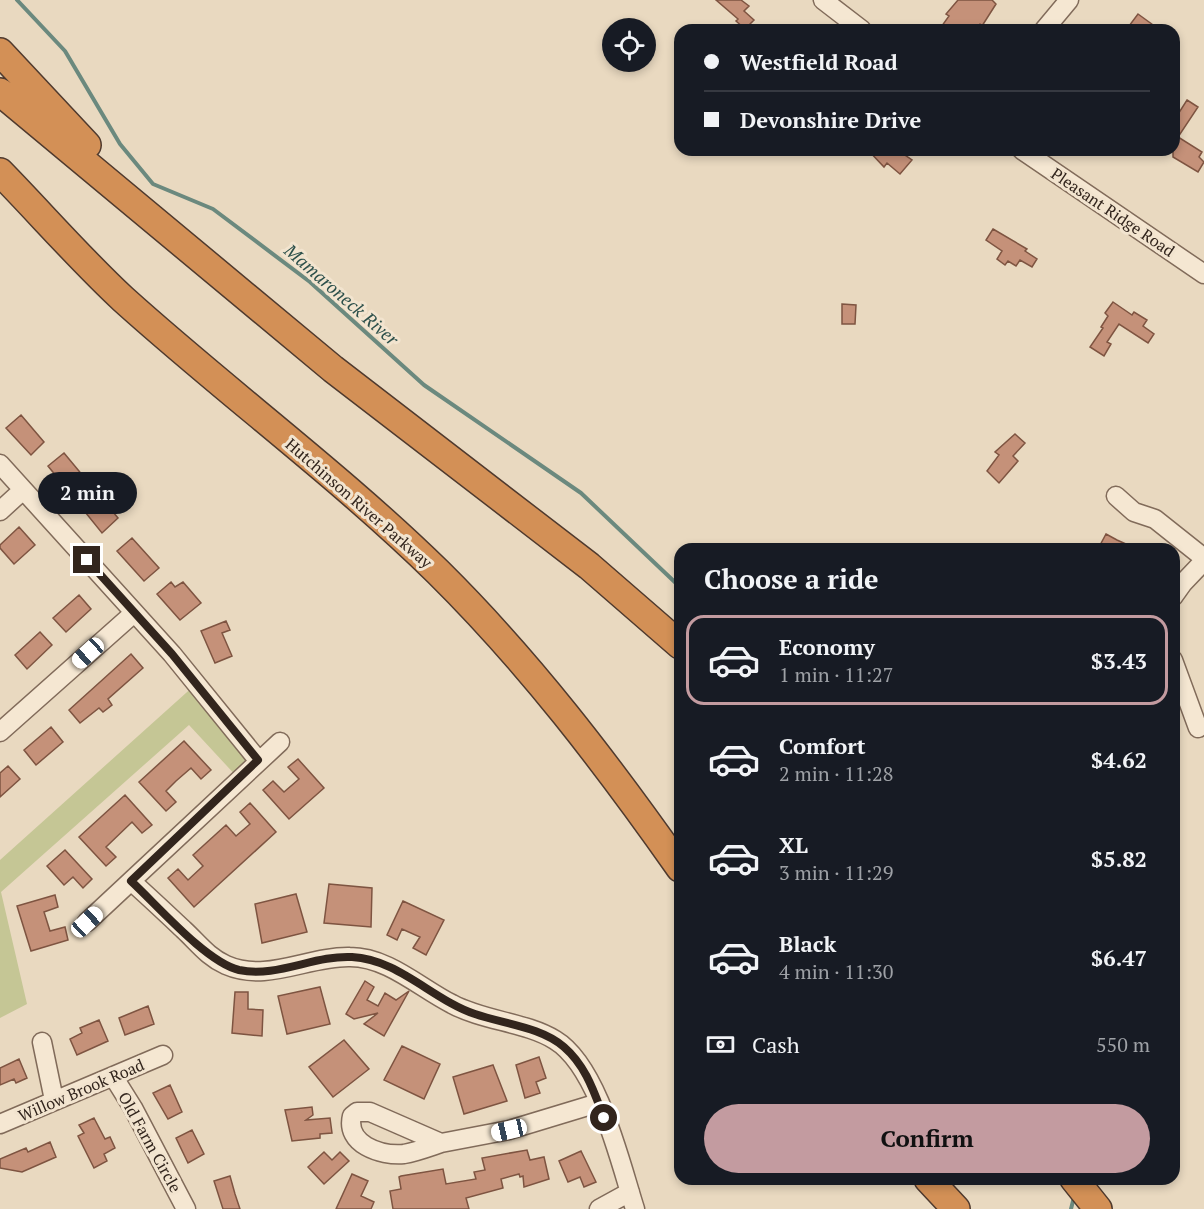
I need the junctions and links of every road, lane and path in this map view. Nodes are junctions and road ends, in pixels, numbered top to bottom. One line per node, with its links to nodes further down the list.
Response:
1 (823, 0): 3 (street)
2 (1069, 0): 4 (street)
3 (854, 24)
4 (1049, 24)
5 (0, 52): 10 (highway)
6 (0, 92): 10 (highway)
7 (1031, 156): 11 (street, Pleasant Ridge Road)
8 (0, 172): 12 (highway, Hutchinson River Parkway)
9 (0, 190): 12 (highway)
10 (187, 246): 20 (highway)
11 (1204, 274)
12 (122, 298): 26 (highway, Hutchinson River Parkway)
13 (0, 464): 14 (street)
14 (23, 490): 16 (street); 19 (street)
15 (1116, 496): 17 (street)
16 (0, 511)
17 (1204, 559): 18 (street)
18 (1180, 587)
19 (134, 613): 23 (street); 25 (street)
20 (674, 640)
21 (1180, 679): 22 (street)
22 (1198, 728)
23 (0, 732)
24 (280, 742): 25 (street)
25 (258, 760): 27 (street)
26 (674, 860)
27 (131, 881): 28 (street); 33 (street)
28 (87, 922)
29 (42, 1042): 32 (street)
30 (163, 1055): 31 (street, Willow Brook Road)
31 (113, 1076): 32 (street, Willow Brook Road); 39 (street, Old Farm Circle)
32 (54, 1101): 34 (street, Willow Brook Road)
33 (598, 1103): 35 (street); 38 (street)
34 (0, 1124)
35 (441, 1143)
36 (934, 1185): 41 (highway)
37 (1079, 1185): 42 (highway)
38 (632, 1201): 40 (street)
39 (186, 1209)
40 (599, 1209)
41 (956, 1209)
42 (1098, 1209)

